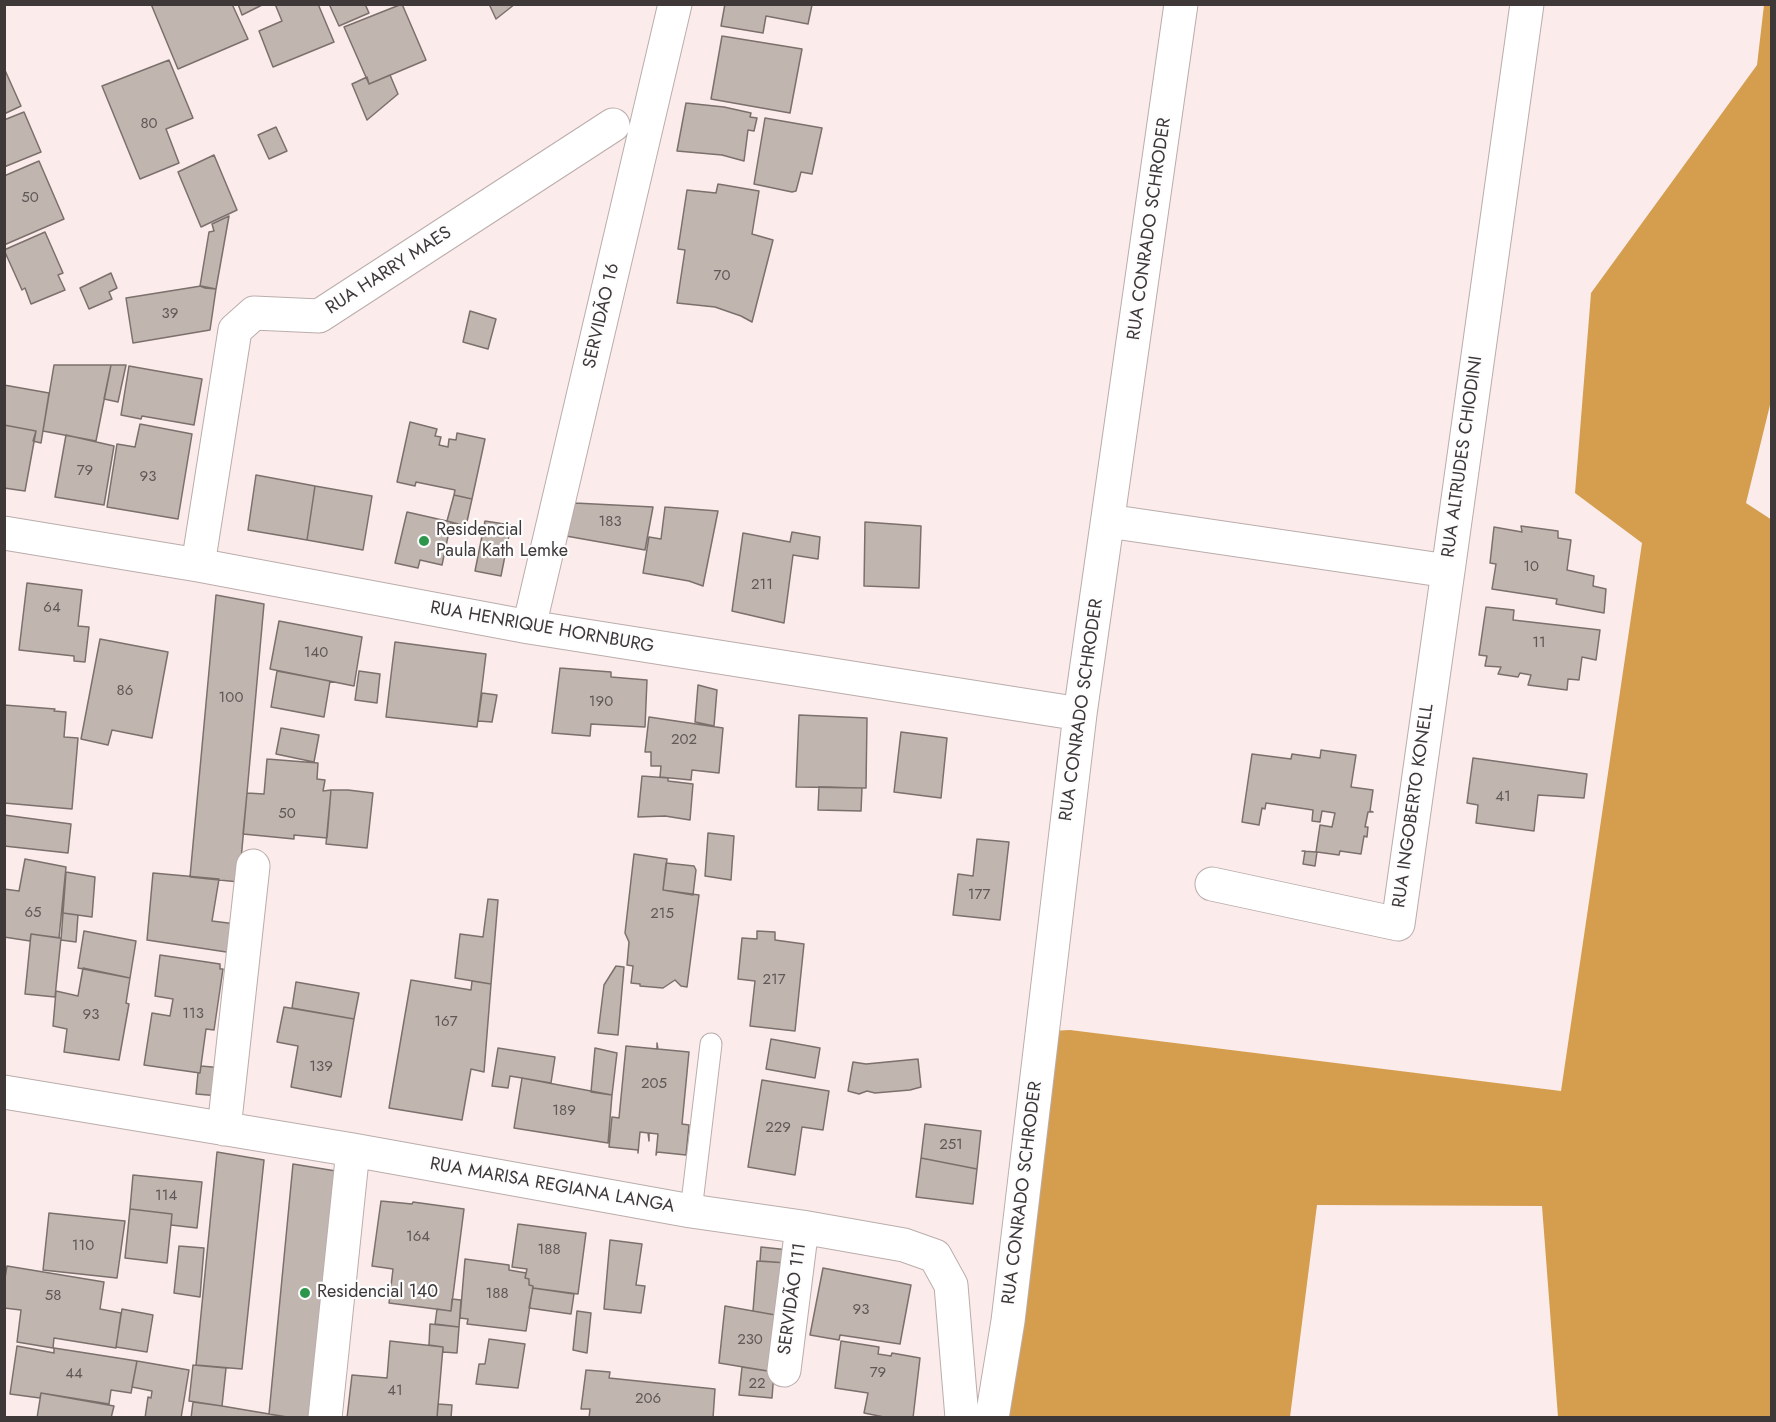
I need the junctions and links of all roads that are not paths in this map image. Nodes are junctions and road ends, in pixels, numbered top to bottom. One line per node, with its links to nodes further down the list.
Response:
1 (675, 4): 9 (street, SERVIDÃO 16)
2 (1181, 4): 5 (street, RUA CONRADO SCHRODER)
3 (1527, 4): 8 (street, RUA ALTRUDES CHIODINI)
4 (613, 125): 7 (street, RUA HARRY MAES)
5 (1108, 521): 8 (street, RUA ALTRUDES CHIODINI); 10 (street, RUA CONRADO SCHRODER)
6 (4, 533): 7 (street, RUA HENRIQUE HORNBURG)
7 (198, 565): 9 (street, RUA HENRIQUE HORNBURG)
8 (1448, 571): 12 (street, RUA INGOBERTO KONELL)
9 (529, 627): 10 (street, RUA HENRIQUE HORNBURG)
10 (1080, 714): 22 (street, RUA CONRADO SCHRODER)
11 (253, 866): 15 (street)
12 (1212, 884)
13 (711, 1044): 17 (lane)
14 (4, 1092): 15 (street, RUA MARISA REGIANA LANGA)
15 (224, 1129): 16 (street, RUA MARISA REGIANA LANGA)
16 (353, 1150): 17 (street, RUA MARISA REGIANA LANGA); 20 (street)
17 (691, 1212): 18 (street, RUA MARISA REGIANA LANGA)
18 (802, 1227): 19 (street, SERVIDÃO 111); 21 (street, RUA MARISA REGIANA LANGA)
19 (784, 1370)
20 (326, 1418)
21 (962, 1418)
22 (992, 1418)

